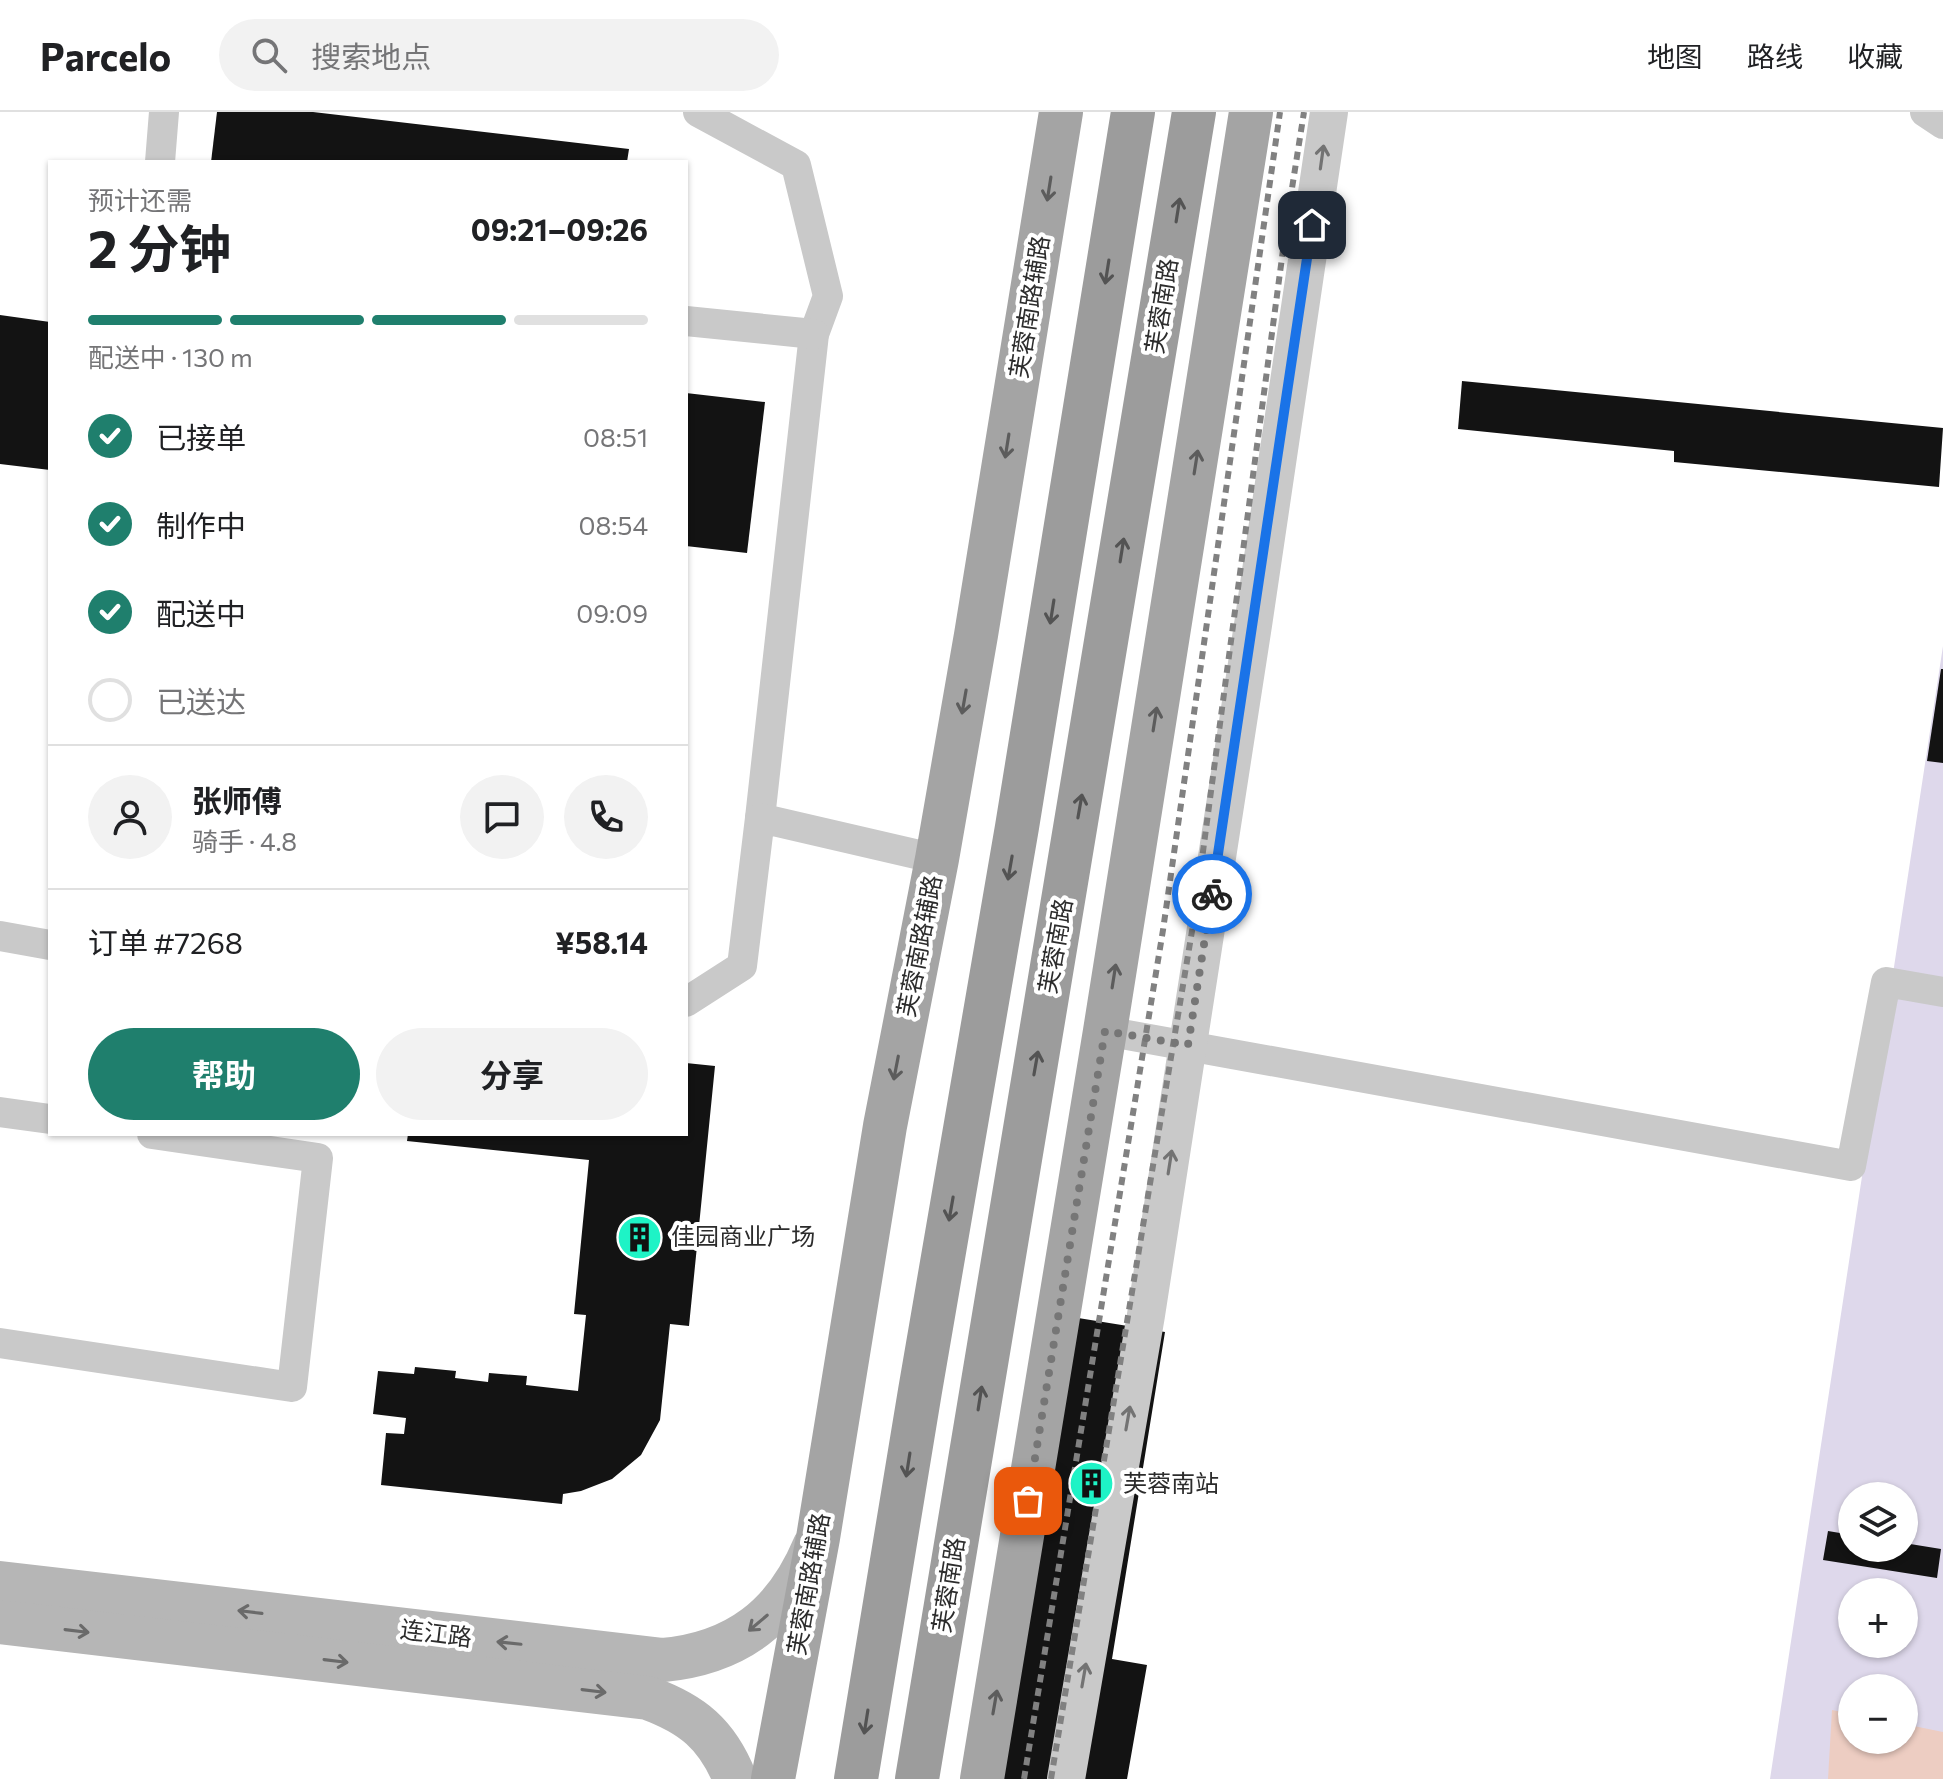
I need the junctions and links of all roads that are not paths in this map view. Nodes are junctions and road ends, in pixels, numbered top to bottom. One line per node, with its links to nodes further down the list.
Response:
1 (164, 112): 10 (street)
2 (698, 112): 12 (street)
3 (1061, 112): 14 (main road, 芙蓉南路辅路, one-way to 14)
4 (1133, 112): 30 (highway, one-way to 30)
5 (1194, 112): 31 (highway, 芙蓉南路, one-way to 5)
6 (1251, 112): 19 (main road, one-way to 6)
7 (1329, 112): 20 (street, one-way to 7)
8 (1925, 112): 9 (street)
9 (1943, 124)
10 (160, 160)
11 (688, 321): 12 (street)
12 (814, 334): 13 (street)
13 (760, 818): 14 (street); 18 (street)
14 (937, 859): 25 (main road, 芙蓉南路辅路, one-way to 25)
15 (0, 936): 16 (street)
16 (48, 945)
17 (1943, 992): 20 (street)
18 (688, 1001)
19 (1105, 1031): 20 (street); 32 (main road, one-way to 19)
20 (1188, 1045): 33 (street, one-way to 20)
21 (0, 1112): 22 (street)
22 (48, 1119)
23 (166, 1136): 24 (street)
24 (0, 1343)
25 (818, 1538): 26 (main road, 连江路, one-way to 26); 29 (main road, 芙蓉南路辅路)
26 (0, 1583)
27 (0, 1622): 28 (main road, 连江路, one-way to 28)
28 (735, 1779)
29 (773, 1779)
30 (856, 1779)
31 (917, 1779)
32 (982, 1779)
33 (1066, 1779)

